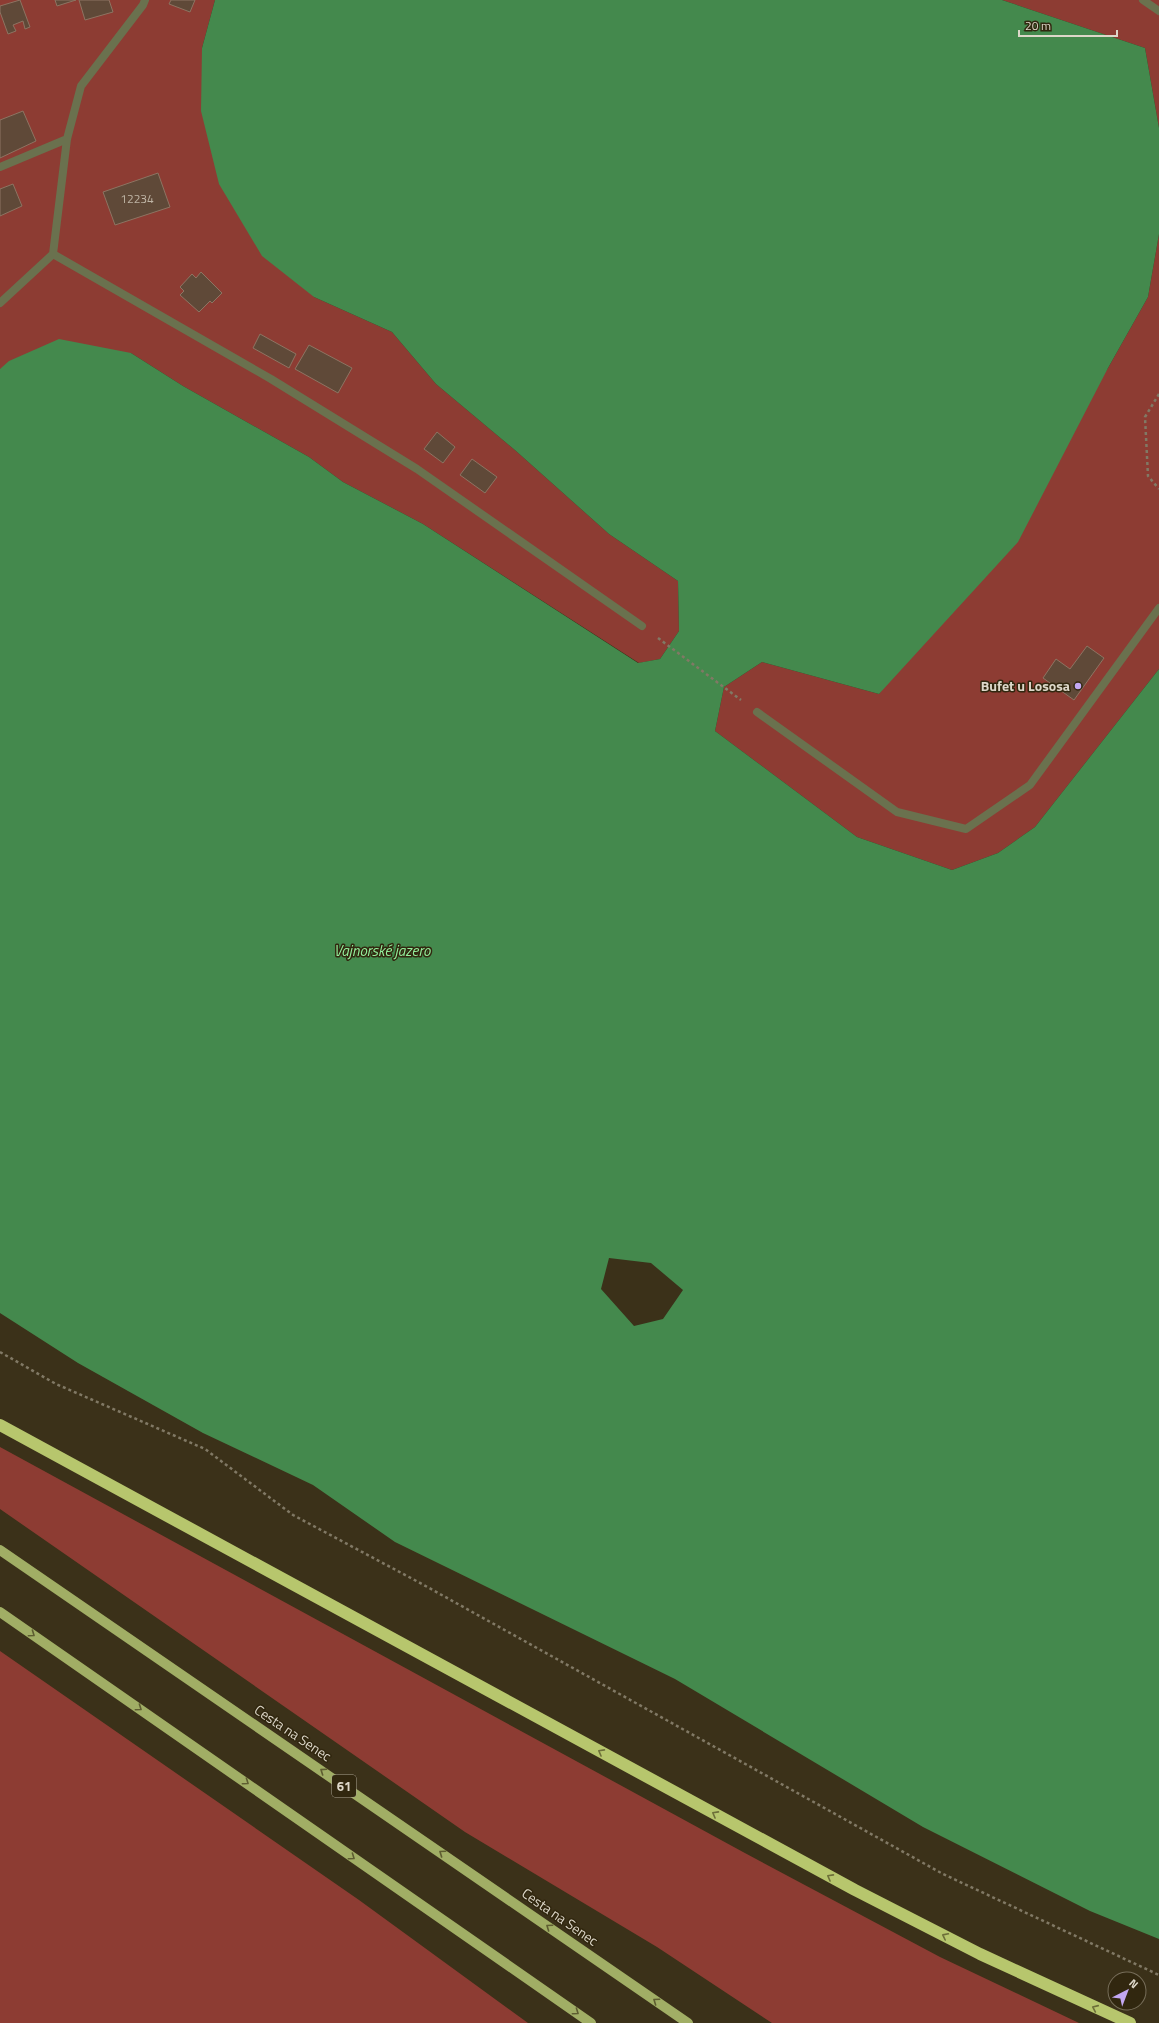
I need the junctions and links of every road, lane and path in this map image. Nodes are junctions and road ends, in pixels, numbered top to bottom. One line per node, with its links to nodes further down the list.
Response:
1 (145, 0): 4 (lane)
2 (1143, 0): 3 (lane)
3 (1159, 11)
4 (66, 138): 5 (lane); 6 (lane)
5 (0, 167)
6 (54, 254): 7 (lane); 11 (lane)
7 (0, 303)
8 (1159, 394): 9 (path)
9 (1159, 489)
10 (1159, 608): 12 (lane)
11 (642, 626): 12 (path)
12 (757, 712)
13 (0, 1352): 17 (path)
14 (0, 1425): 20 (highway, one-way to 14)
15 (0, 1550): 19 (main road, Cesta na Senec / 61, one-way to 15)
16 (0, 1612): 18 (main road, one-way to 18)
17 (1159, 1975)
18 (591, 2023)
19 (688, 2023)
20 (1130, 2023)

